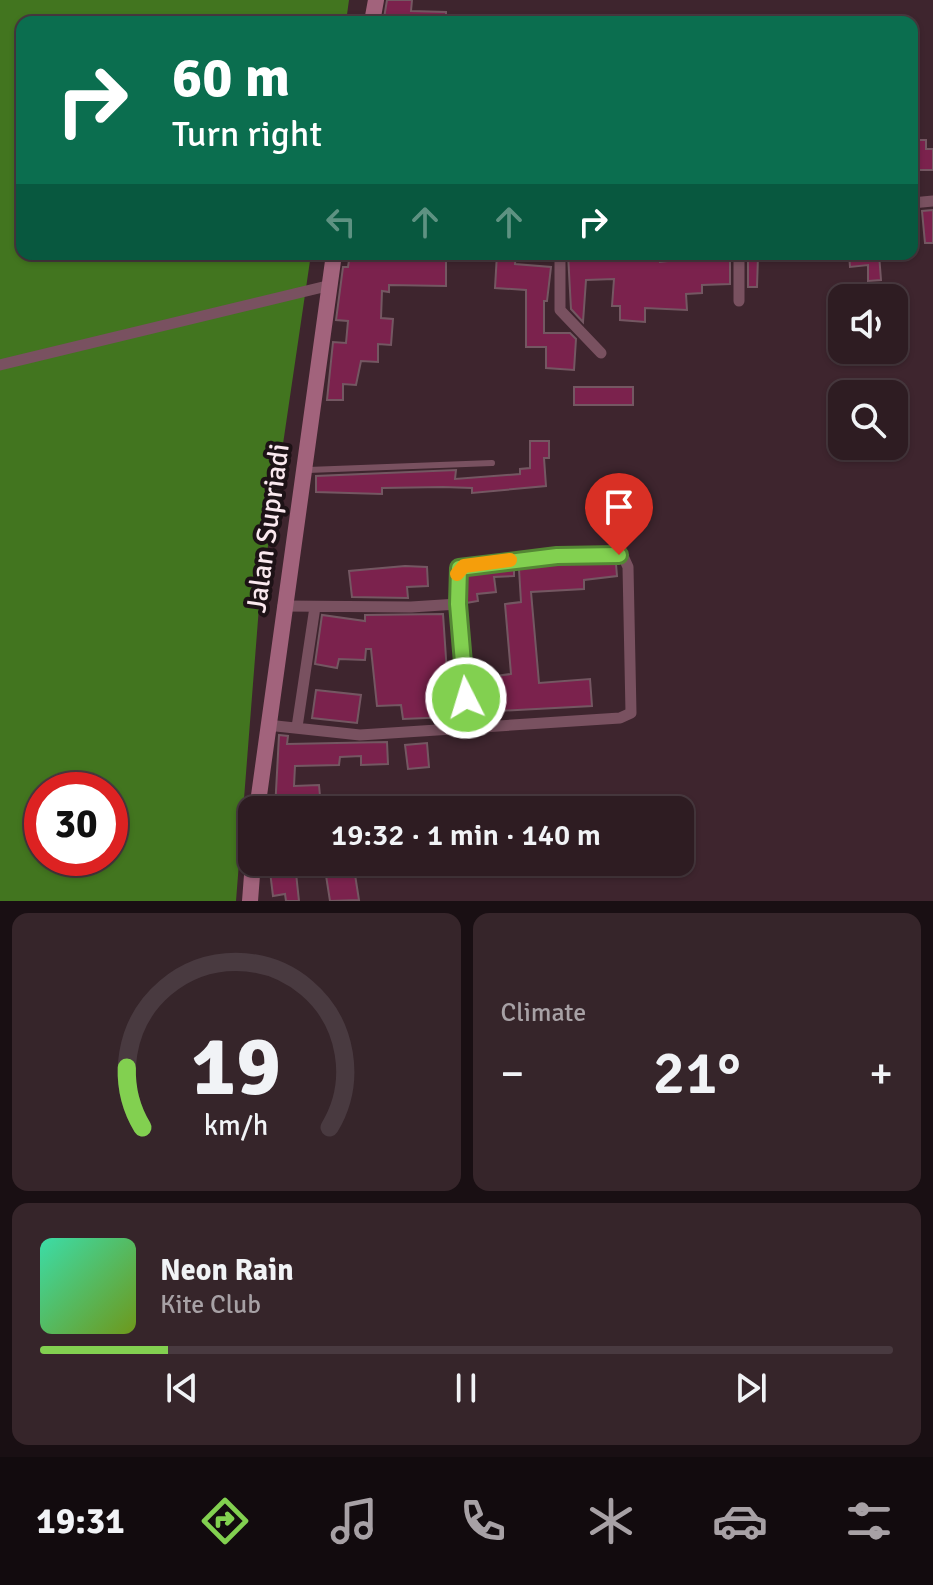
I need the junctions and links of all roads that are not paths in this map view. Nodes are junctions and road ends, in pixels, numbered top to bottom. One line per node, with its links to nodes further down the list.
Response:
1 (333, 260): 4 (main road, Jalan Supriadi)
2 (560, 260): 6 (street)
3 (739, 260): 5 (street)
4 (327, 286): 7 (street); 9 (main road, Jalan Supriadi)
5 (739, 301)
6 (601, 353)
7 (0, 365)
8 (492, 463): 9 (lane)
9 (302, 471): 11 (main road, Jalan Supriadi)
10 (458, 604): 12 (street); 15 (street); 15 (street)
11 (283, 606): 12 (street); 13 (main road, Jalan Supriadi)
12 (315, 607): 14 (street)
13 (267, 725): 14 (street); 16 (main road, Jalan Supriadi)
14 (297, 727): 15 (street)
15 (468, 729)
16 (259, 796)
17 (252, 876): 18 (main road)
18 (250, 901)

